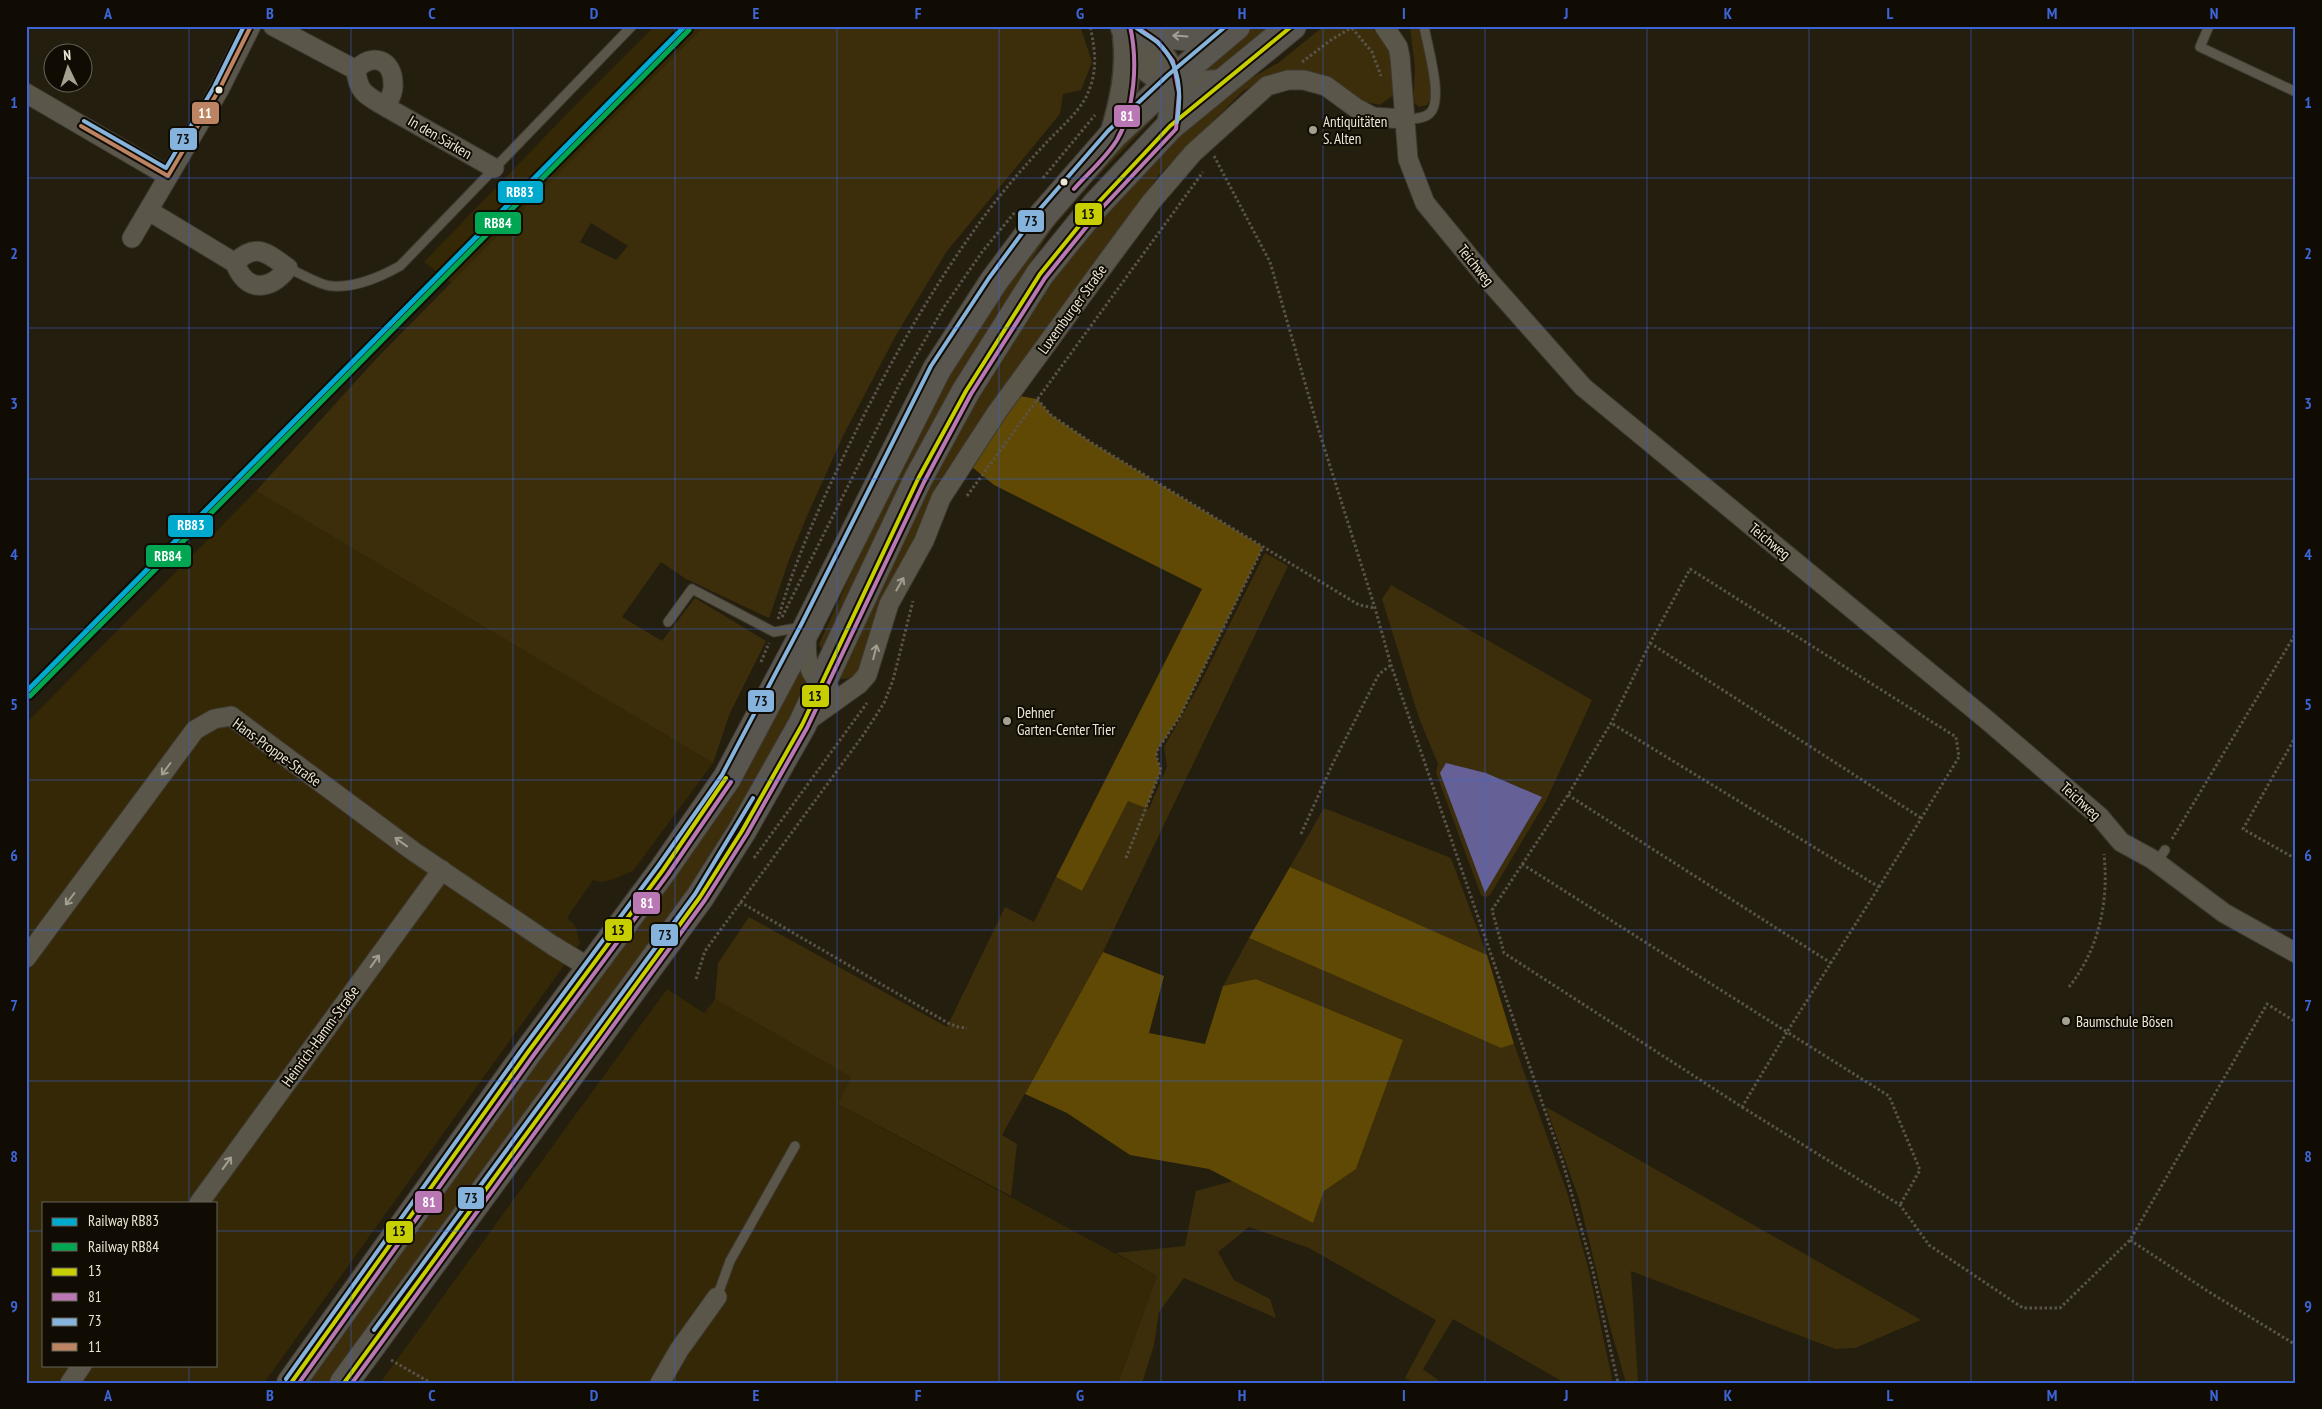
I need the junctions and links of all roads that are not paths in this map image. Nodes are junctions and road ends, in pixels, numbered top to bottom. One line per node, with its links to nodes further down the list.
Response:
1 (251, 26): 20 (street)
2 (273, 26): 10 (street)
3 (632, 26): 19 (lane)
4 (1292, 26): 12 (main road, Luxemburger Straße)
5 (1384, 26): 16 (street, Teichweg)
6 (1424, 26): 16 (lane)
7 (2209, 26): 13 (lane)
8 (1124, 27): 9 (main road, one-way to 8); 11 (street); 18 (street)
9 (1232, 30): 11 (main road)
10 (356, 70): 15 (street, In den Särken); 15 (street)
11 (1172, 80): 12 (street); 17 (street); 18 (main road)
12 (1221, 83): 17 (main road, Luxemburger Straße)
13 (2296, 92)
14 (26, 93): 20 (street)
15 (386, 107): 19 (street, In den Särken)
16 (1404, 119): 28 (street, Luxemburger Straße, one-way to 16); 31 (street, Teichweg)
17 (1170, 126): 27 (main road, Luxemburger Straße)
18 (1112, 135): 26 (main road)
19 (494, 168): 24 (lane)
20 (168, 176): 21 (street)
21 (149, 211): 22 (street); 23 (street)
22 (132, 238)
23 (235, 262): 24 (street); 24 (street)
24 (288, 268)
25 (668, 622): 26 (lane)
26 (808, 626): 27 (street); 33 (main road)
27 (820, 683): 28 (street); 29 (main road, Luxemburger Straße)
28 (850, 689): 29 (street, Luxemburger Straße)
29 (802, 724): 40 (main road, Luxemburger Straße)
30 (442, 870): 32 (street, Hans-Proppe-Straße, one-way to 32); 33 (street, Hans-Proppe-Straße); 35 (street, Heinrich-Hamm-Straße, one-way to 30)
31 (2296, 953)
32 (26, 958)
33 (590, 968): 39 (main road)
34 (795, 1146): 36 (lane)
35 (200, 1202)
36 (717, 1298): 41 (street)
37 (81, 1366): 38 (street)
38 (70, 1383)
39 (291, 1383)
40 (344, 1383)
41 (660, 1383)

